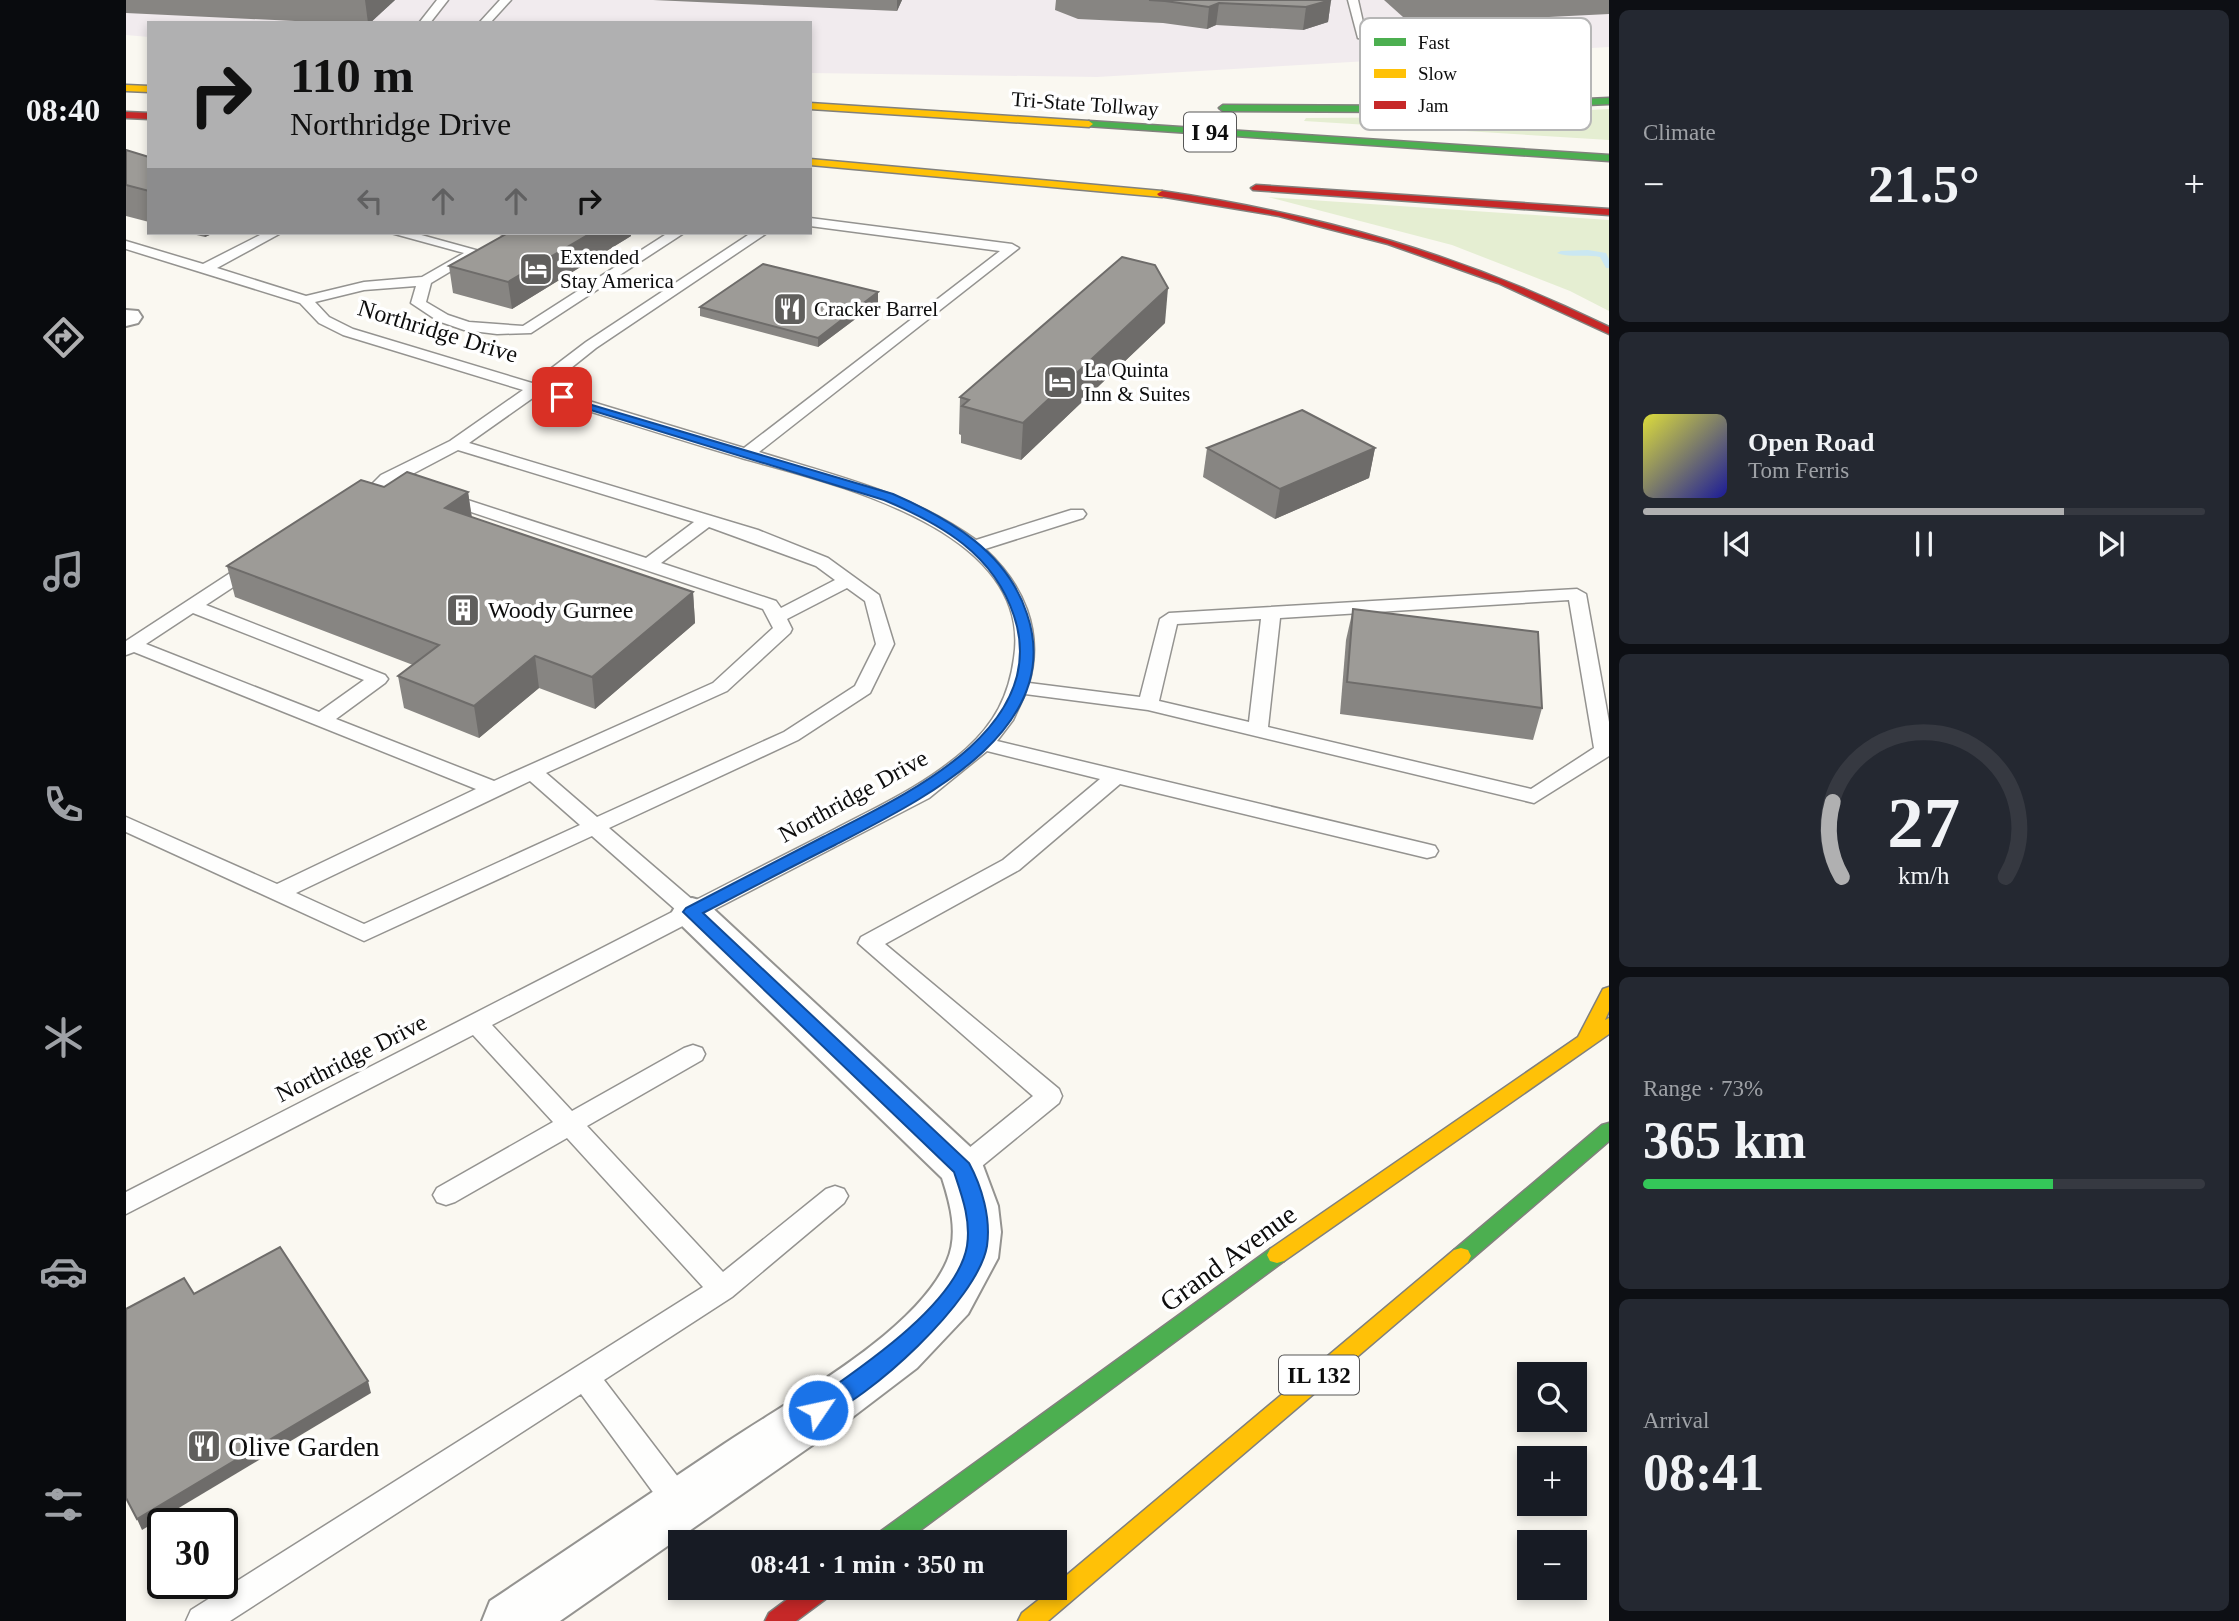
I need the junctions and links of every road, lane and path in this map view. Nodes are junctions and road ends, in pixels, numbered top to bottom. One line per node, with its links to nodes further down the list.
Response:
1 (443, 0): 4 (lane)
2 (506, 0): 5 (lane)
3 (1353, 0): 6 (lane)
4 (423, 21)
5 (486, 21)
6 (1360, 27)
7 (126, 88): 8 (main road)
8 (147, 89)
9 (865, 93): 10 (main road)
10 (812, 96)
11 (1609, 101): 12 (main road)
12 (1591, 102)
13 (812, 106): 18 (main road, Tri-State Tollway / I 94)
14 (1200, 108): 15 (main road)
15 (1360, 109)
16 (126, 115): 17 (main road)
17 (147, 116)
18 (1609, 158)
19 (812, 161): 21 (main road)
20 (812, 161): 31 (main road)
21 (1609, 212)
22 (812, 222): 34 (lane)
23 (270, 235): 28 (lane)
24 (406, 235): 29 (lane)
25 (674, 235): 29 (lane)
26 (757, 235): 32 (lane)
27 (126, 245): 28 (lane)
28 (205, 269): 30 (lane)
29 (425, 281): 30 (lane)
30 (305, 300): 32 (lane, Northridge Drive)
31 (1609, 331)
32 (536, 389): 33 (lane); 34 (lane, Northridge Drive)
33 (456, 444): 35 (lane); 38 (lane)
34 (746, 454): 39 (lane, Northridge Drive)
35 (387, 480): 36 (lane); 41 (lane)
36 (364, 494)
37 (1077, 514): 39 (lane)
38 (707, 520): 41 (lane); 42 (lane)
39 (973, 547): 47 (lane, Northridge Drive)
40 (272, 554): 43 (lane)
41 (648, 565): 45 (lane)
42 (847, 581): 45 (lane); 56 (lane)
43 (192, 606): 46 (lane); 49 (lane)
44 (1271, 613): 48 (lane); 50 (lane); 50 (lane)
45 (776, 617): 52 (lane)
46 (129, 647): 49 (lane)
47 (1018, 687): 48 (lane); 51 (lane, Northridge Drive)
48 (1148, 704): 50 (lane)
49 (322, 720): 54 (lane)
50 (1258, 730)
51 (982, 744): 53 (lane); 59 (lane, Northridge Drive)
52 (532, 772): 54 (lane); 56 (lane)
53 (1116, 776): 57 (lane); 67 (lane)
54 (494, 789): 58 (lane)
55 (126, 824): 58 (lane)
56 (594, 825): 58 (lane); 59 (lane)
57 (1427, 851)
58 (277, 893)
59 (692, 912): 61 (lane, Northridge Drive); 67 (street)
60 (1609, 993): 63 (main road)
61 (476, 1023): 65 (lane); 70 (lane, Northridge Drive)
62 (1609, 1026): 63 (main road, Grand Avenue)
63 (1585, 1042): 74 (main road, Grand Avenue)
64 (693, 1054): 65 (lane)
65 (571, 1124): 68 (lane); 71 (lane)
66 (1609, 1130): 79 (main road, IL 132)
67 (962, 1168): 73 (street)
68 (446, 1195)
69 (835, 1196): 71 (lane)
70 (126, 1204)
71 (722, 1289): 72 (lane)
72 (584, 1376): 73 (lane); 76 (lane)
73 (680, 1504): 77 (street)
74 (901, 1530)
75 (805, 1600): 78 (main road)
76 (202, 1621)
77 (511, 1621)
78 (777, 1621)
79 (1030, 1621)

